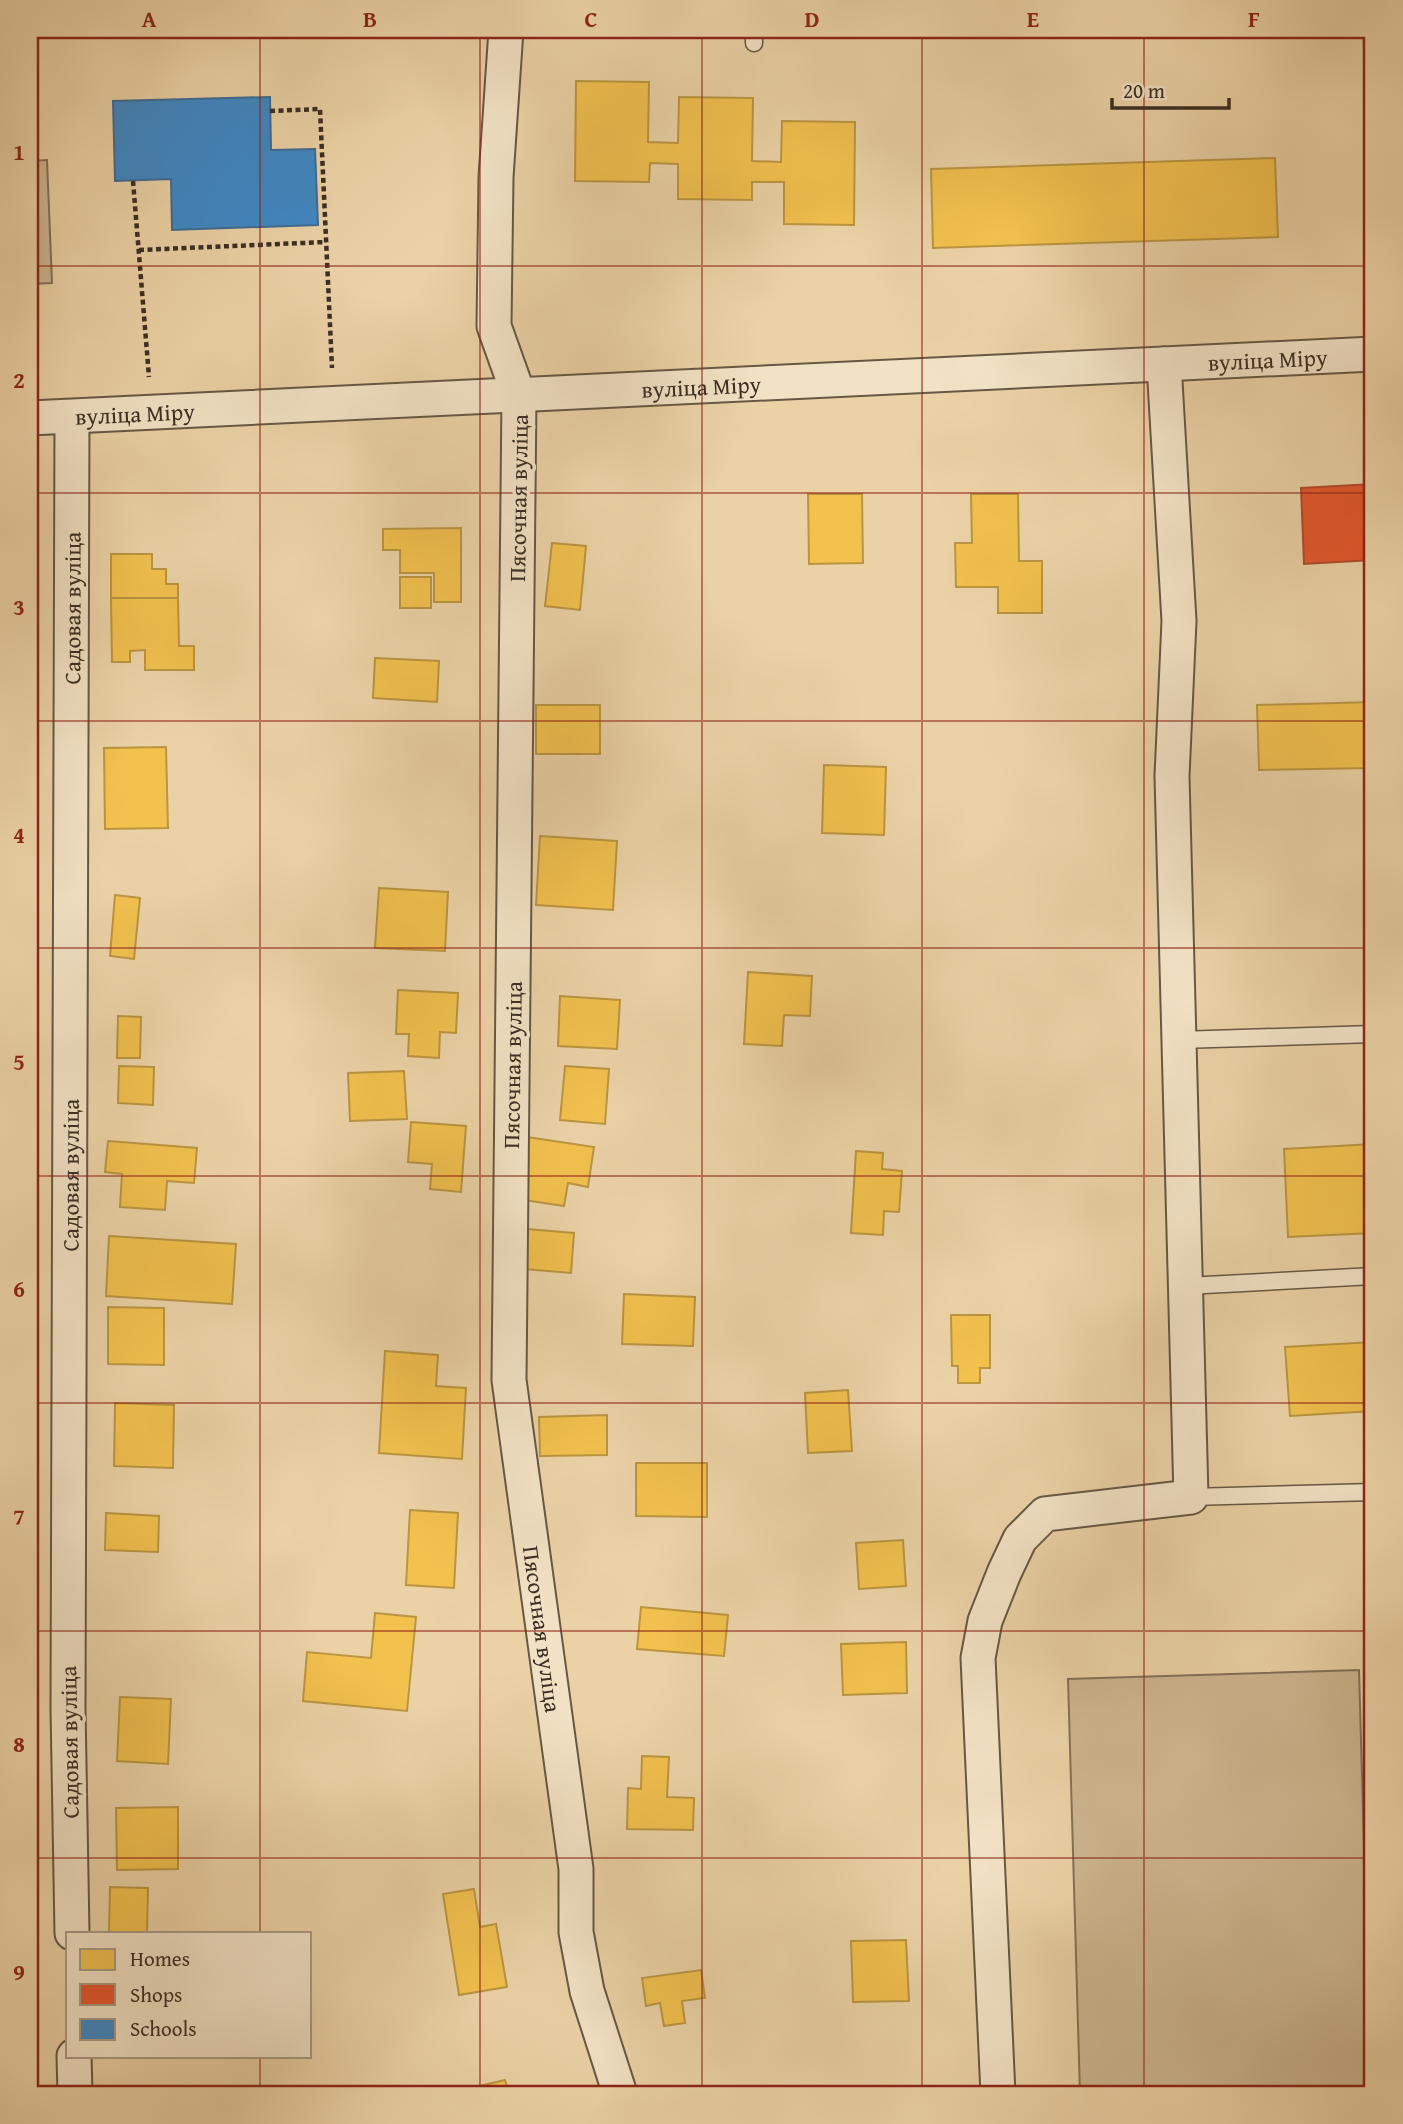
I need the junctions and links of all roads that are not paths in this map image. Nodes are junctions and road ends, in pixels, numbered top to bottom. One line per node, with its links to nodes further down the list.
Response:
1 (506, 30): 4 (street, Пясочная вуліца)
2 (1373, 354): 3 (street, вуліца Міру)
3 (1164, 364): 4 (street, вуліца Міру); 8 (street)
4 (519, 396): 5 (street, вуліца Міру); 16 (street, Пясочная вуліца)
5 (72, 416): 6 (street, вуліца Міру); 13 (street, Садовая вуліца)
6 (30, 418)
7 (1373, 1034): 8 (lane)
8 (1179, 1040): 10 (street)
9 (1373, 1276): 10 (lane)
10 (1186, 1286): 12 (street)
11 (1373, 1492): 12 (lane)
12 (1191, 1497): 17 (street)
13 (72, 1932)
14 (74, 2058): 15 (street)
15 (75, 2094)
16 (620, 2094)
17 (998, 2094)

